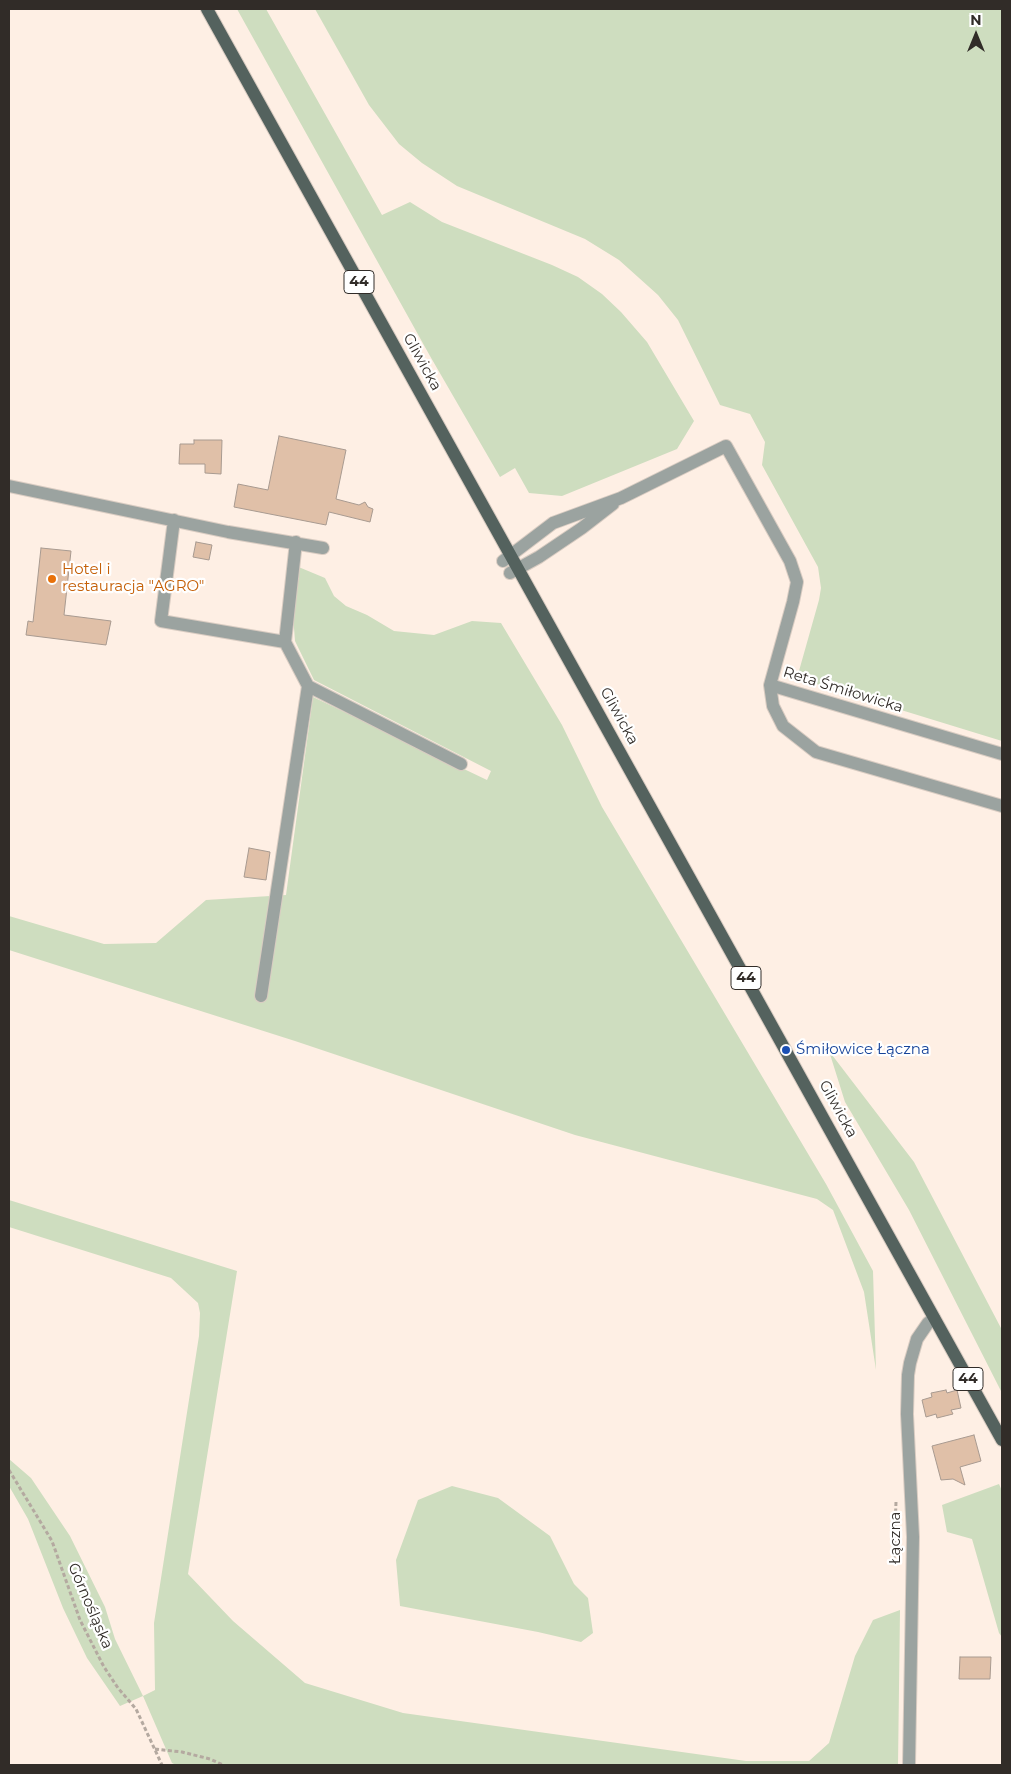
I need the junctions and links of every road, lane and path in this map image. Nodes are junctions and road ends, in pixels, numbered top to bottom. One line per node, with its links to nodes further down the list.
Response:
1 (207, 9): 7 (main road, Gliwicka / 44)
2 (9, 486): 4 (street)
3 (621, 498): 7 (street); 8 (street); 10 (street)
4 (174, 520): 5 (street); 9 (street)
5 (296, 542): 6 (street); 9 (street)
6 (323, 548)
7 (507, 558): 8 (main road, Gliwicka / 44)
8 (514, 571): 16 (main road, Gliwicka / 44)
9 (286, 642): 11 (street)
10 (770, 685): 12 (street, Reta Śmiłowicka); 14 (street, Reta Śmiłowicka)
11 (308, 686): 13 (street); 15 (street)
12 (1002, 754)
13 (461, 764)
14 (1002, 806)
15 (261, 996)
16 (934, 1318): 17 (main road, Gliwicka / 44); 22 (street, Łączna)
17 (1002, 1440)
18 (9, 1470): 19 (path, Górnośląska)
19 (155, 1749): 20 (path, Górnośląska); 21 (path)
20 (162, 1765)
21 (223, 1765)
22 (909, 1765)

